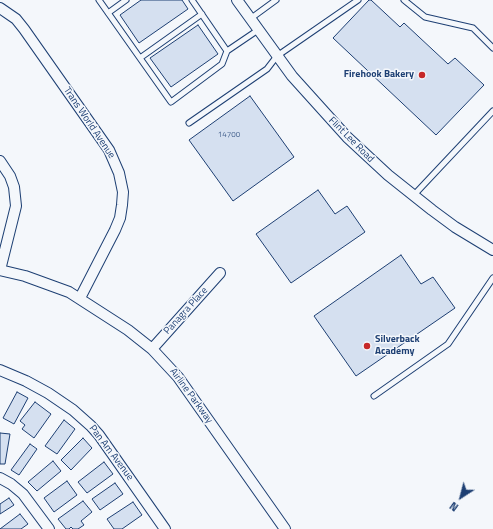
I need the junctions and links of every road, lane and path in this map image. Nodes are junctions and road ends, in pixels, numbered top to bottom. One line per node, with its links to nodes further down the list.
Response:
1 (99, 0): 9 (lane)
2 (126, 0): 9 (lane)
3 (192, 0): 10 (lane)
4 (237, 0): 11 (street, Flint Lee Road)
5 (276, 0): 11 (lane)
6 (358, 0): 15 (lane)
7 (404, 0): 13 (lane)
8 (0, 8): 25 (street, Trans World Avenue)
9 (108, 13): 16 (lane)
10 (202, 14): 14 (lane); 16 (lane)
11 (250, 19): 12 (street, Flint Lee Road)
12 (258, 30): 14 (lane); 15 (street, Flint Lee Road)
13 (493, 48)
14 (227, 51): 16 (lane)
15 (277, 56): 18 (lane); 20 (street, Flint Lee Road)
16 (140, 58)
17 (493, 111): 20 (lane)
18 (188, 123)
19 (0, 161): 22 (street)
20 (413, 196): 21 (street, Flint Lee Road)
21 (493, 250)
22 (0, 270): 25 (street, Airline Parkway)
23 (220, 273): 26 (street, Panagra Place)
24 (493, 278): 28 (lane)
25 (80, 298): 26 (street, Airline Parkway)
26 (152, 349): 32 (street, Airline Parkway)
27 (0, 370): 31 (street, Pan Am Avenue)
28 (374, 396)
29 (0, 478): 30 (street)
30 (49, 529)
31 (165, 529)
32 (285, 529)

